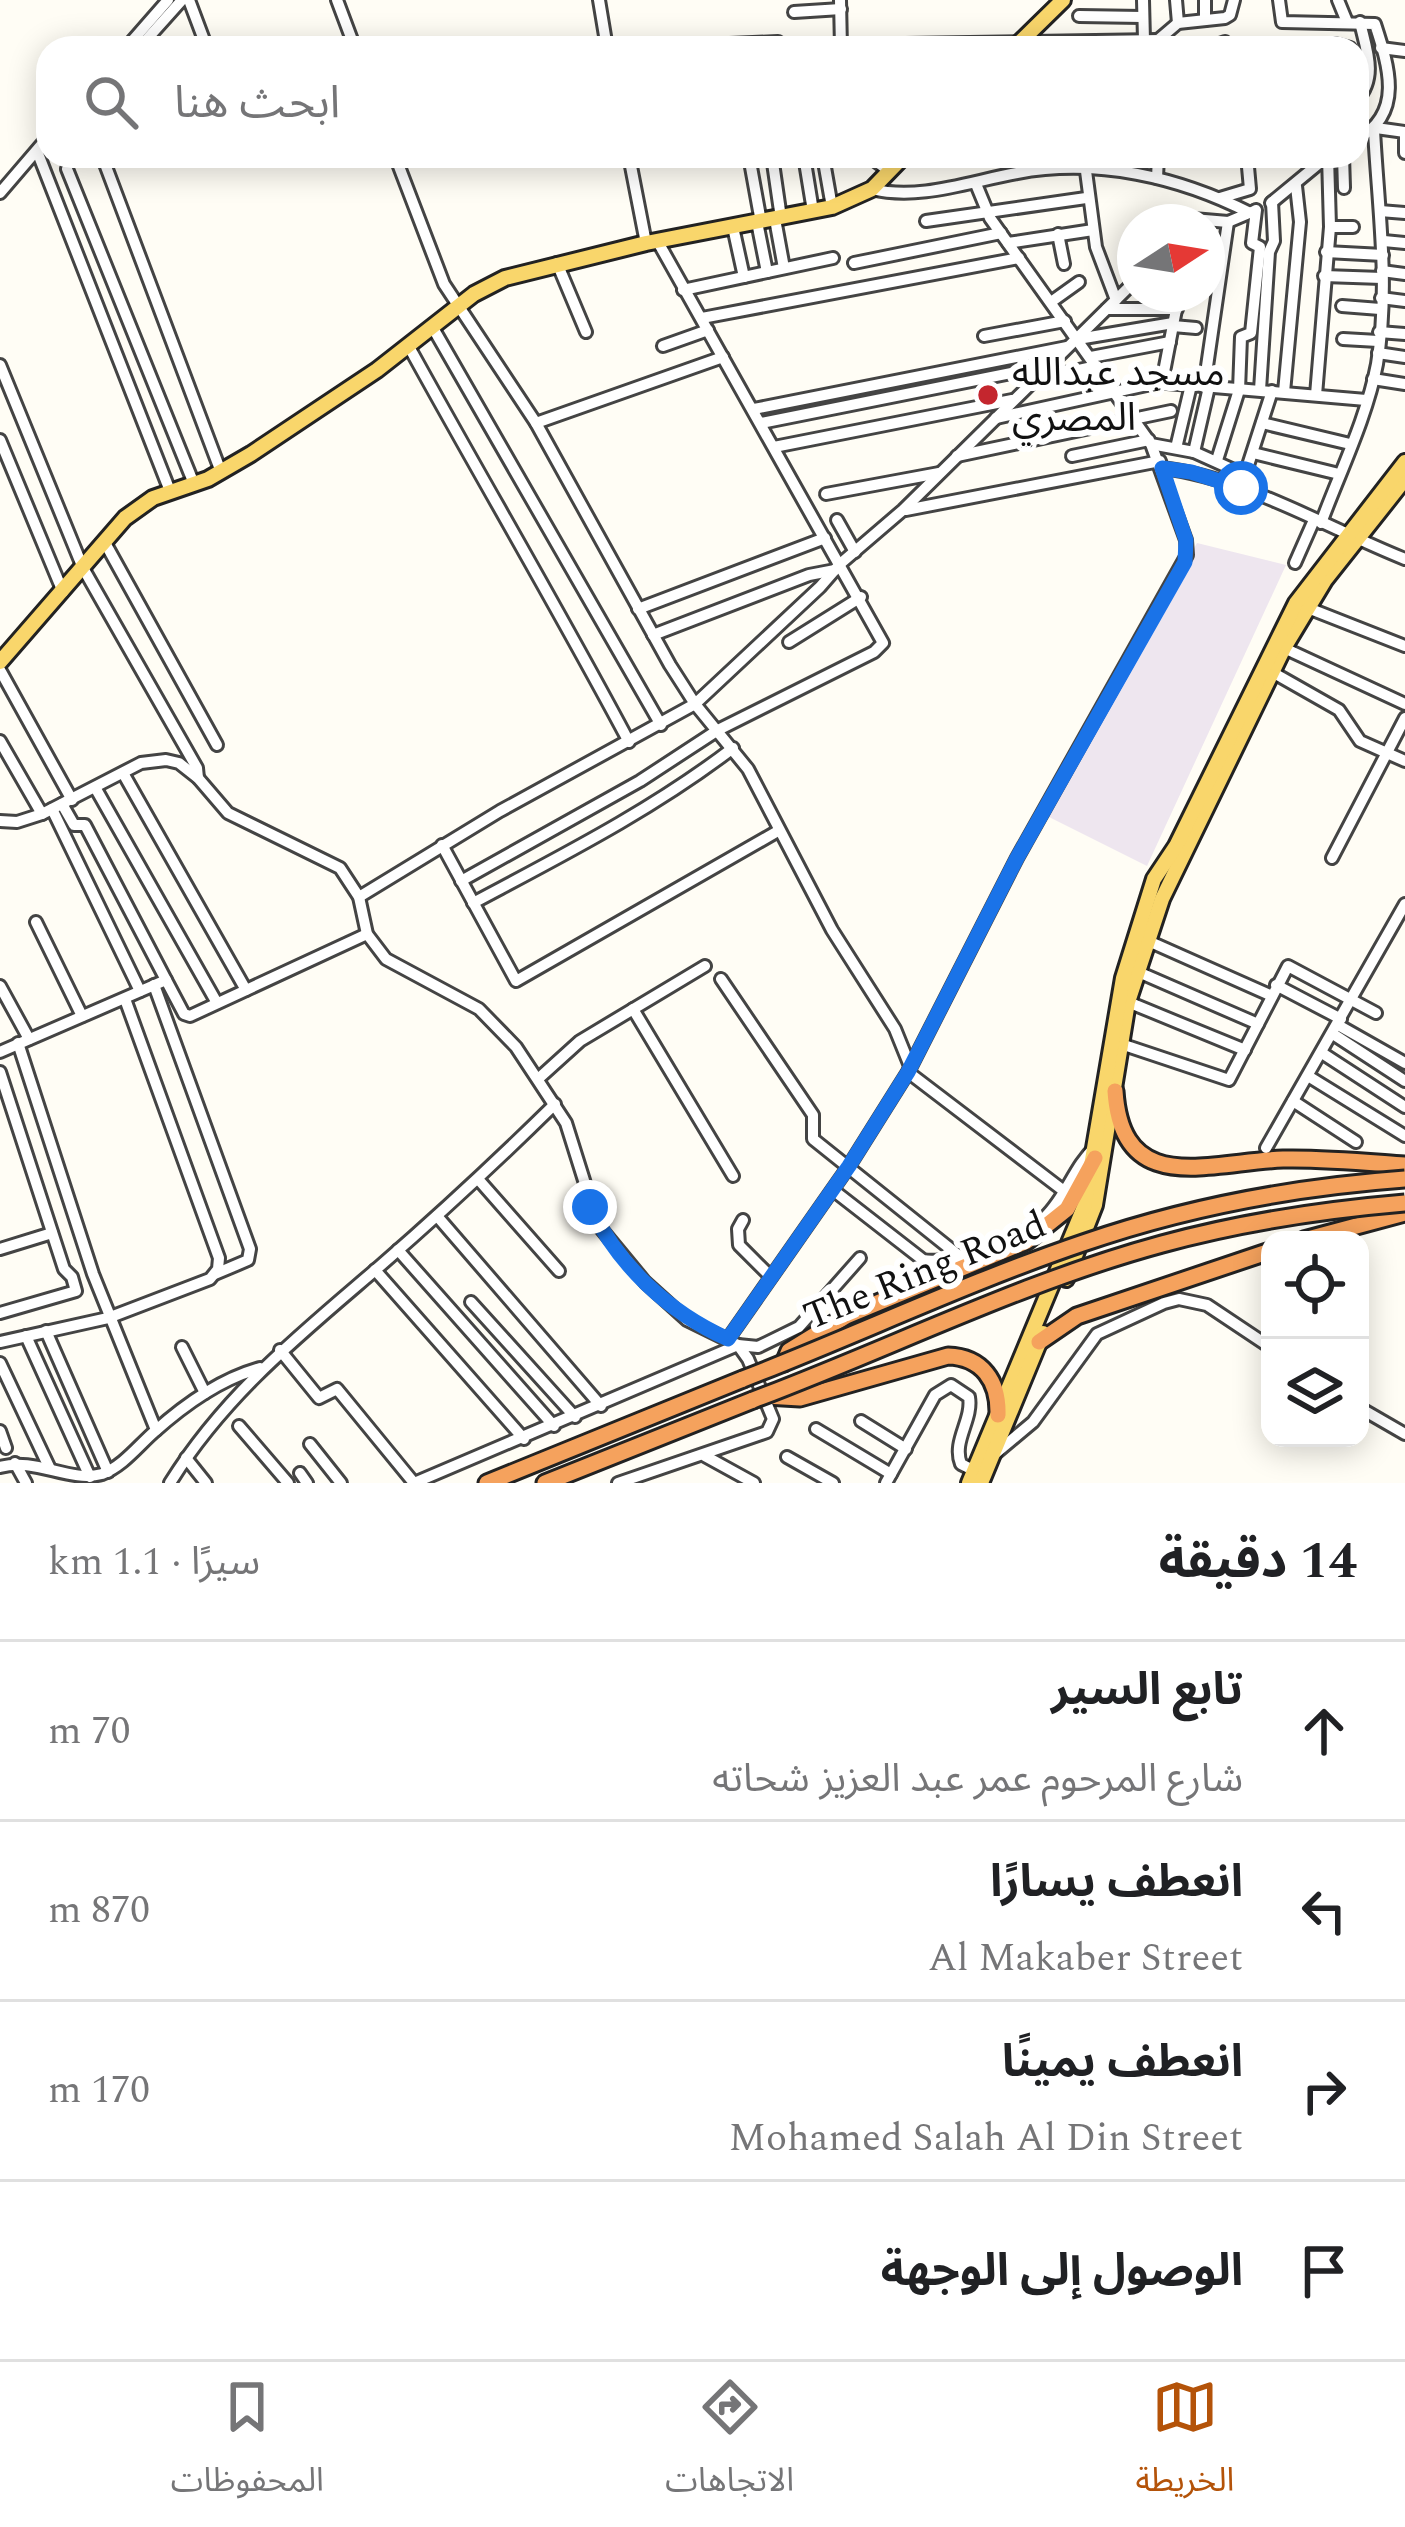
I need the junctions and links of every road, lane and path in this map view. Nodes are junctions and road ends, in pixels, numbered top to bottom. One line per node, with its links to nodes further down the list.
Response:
1 (168, 0): 19 (street)
2 (186, 0): 20 (street); 21 (street)
3 (337, 0): 22 (street)
4 (599, 0): 23 (street)
5 (1063, 0): 25 (main road)
6 (1143, 0): 15 (street)
7 (1176, 0): 18 (street)
8 (1205, 0): 16 (street)
9 (1279, 0): 17 (street)
10 (1338, 0): 17 (street)
11 (1238, 2): 16 (street)
12 (840, 5): 13 (street); 24 (street)
13 (794, 12)
14 (1079, 16): 15 (street)
15 (1142, 17): 26 (street)
16 (1205, 20): 18 (street)
17 (1359, 22): 28 (street); 29 (street)
18 (1178, 23): 27 (street)
19 (136, 36)
20 (151, 36)
21 (202, 36)
22 (350, 36)
23 (605, 36)
24 (842, 36)
25 (1026, 36)
26 (1144, 36)
27 (1166, 36)
28 (1358, 36)
29 (1382, 48): 30 (street); 32 (street)
30 (1405, 51)
31 (1369, 97): 32 (street)
32 (1390, 99): 33 (street)
33 (1375, 129): 34 (street); 35 (street); 73 (street)
34 (1369, 132)
35 (1405, 132): 36 (street)
36 (1405, 153)
37 (36, 160): 63 (street)
38 (47, 168): 166 (street)
39 (107, 168): 160 (street)
40 (399, 168): 108 (street)
41 (632, 168): 85 (street)
42 (753, 168): 75 (street)
43 (771, 168): 75 (street)
44 (806, 168): 71 (street)
45 (825, 168): 69 (street)
46 (885, 168): 57 (street)
47 (892, 168): 57 (main road)
48 (1044, 168): 59 (street)
49 (1084, 168): 65 (street)
50 (1124, 168): 58 (street)
51 (1157, 168): 58 (street)
52 (1248, 168): 66 (street)
53 (1315, 168): 60 (street)
54 (1328, 168): 80 (street)
55 (1343, 168): 61 (street)
56 (68, 169): 165 (street)
57 (889, 171): 62 (main road)
58 (1157, 178): 64 (street)
59 (976, 184): 62 (street); 70 (street)
60 (1296, 185): 67 (street); 136 (street)
61 (1344, 188)
62 (872, 189): 69 (main road)
63 (0, 193)
64 (1198, 194): 66 (street); 68 (street)
65 (1086, 198): 70 (street); 82 (street)
66 (1217, 199): 72 (street)
67 (1272, 202): 72 (street); 136 (street)
68 (1196, 204)
69 (832, 208): 71 (main road)
70 (985, 210): 76 (street); 84 (street)
71 (813, 211): 75 (main road)
72 (1253, 211): 78 (street); 135 (street)
73 (1380, 211): 74 (street); 87 (street)
74 (1405, 213)
75 (769, 220): 79 (main road); 94 (street); 95 (street)
76 (926, 221)
77 (1225, 222): 78 (street)
78 (1228, 222): 134 (street)
79 (734, 227): 85 (main road); 99 (street)
80 (1330, 227): 81 (street); 88 (street)
81 (1353, 227)
82 (1093, 230): 83 (street); 105 (street)
83 (1058, 234): 84 (street); 93 (street)
84 (1004, 238): 90 (street); 92 (street)
85 (652, 242): 91 (main road); 101 (street)
86 (1405, 244): 87 (street)
87 (1383, 248): 88 (street); 96 (street)
88 (1326, 252): 98 (street)
89 (833, 258): 94 (street)
90 (1019, 258): 104 (street); 112 (street)
91 (557, 263): 108 (main road); 116 (street)
92 (854, 263)
93 (1064, 264)
94 (784, 268): 95 (street)
95 (767, 272): 99 (street)
96 (1382, 274): 97 (street); 98 (street); 107 (street)
97 (1405, 274)
98 (1324, 276): 138 (street)
99 (744, 277): 101 (street)
100 (1079, 282): 104 (street)
101 (683, 290): 112 (street)
102 (1117, 298): 105 (street)
103 (1405, 301): 107 (street)
104 (1051, 302): 111 (street)
105 (1111, 304): 106 (street); 120 (street)
106 (1117, 304)
107 (1381, 304): 109 (street); 122 (street)
108 (461, 306): 114 (main road); 145 (street)
109 (1342, 307)
110 (1176, 312): 113 (street)
111 (1065, 321): 118 (street); 120 (street)
112 (705, 324): 124 (street); 125 (street)
113 (1173, 324): 115 (street); 120 (street); 121 (street)
114 (433, 328): 123 (main road); 192 (street)
115 (1196, 328)
116 (586, 332)
117 (1405, 334): 122 (street)
118 (984, 337)
119 (1343, 339): 122 (street)
120 (1074, 341): 127 (street); 129 (street); 141 (street)
121 (1170, 342): 127 (street); 131 (street)
122 (1379, 342): 126 (street); 132 (street)
123 (408, 346): 160 (main road); 195 (street)
124 (663, 346)
125 (723, 356): 141 (street); 145 (street)
126 (1405, 358)
127 (1094, 362): 130 (street); 137 (street)
128 (0, 365): 178 (street)
129 (1049, 365): 139 (street); 146 (street)
130 (1065, 373)
131 (1164, 378): 134 (street); 137 (street)
132 (1373, 379): 133 (street); 140 (street)
133 (1405, 384)
134 (1201, 386): 135 (street); 152 (street); 153 (street)
135 (1239, 389): 136 (street); 157 (street)
136 (1272, 391): 138 (street); 147 (street)
137 (1117, 394): 143 (street); 144 (street)
138 (1316, 395): 140 (street)
139 (1012, 400): 143 (street); 151 (street)
140 (1366, 400): 150 (street)
141 (754, 410): 146 (street)
142 (1171, 412): 144 (street)
143 (993, 419): 155 (street)
144 (1134, 419): 149 (street); 155 (street)
145 (536, 422): 182 (street)
146 (761, 423): 151 (street)
147 (1262, 423): 150 (street); 154 (street)
148 (0, 440): 179 (street)
149 (1150, 442): 152 (street); 156 (street); 159 (street)
150 (1350, 444): 162 (street)
151 (774, 447): 171 (street)
152 (1176, 448): 153 (street)
153 (1194, 452): 157 (street)
154 (1252, 453): 162 (street); 164 (street)
155 (956, 456): 161 (street)
156 (1072, 456)
157 (1217, 460): 164 (street)
158 (1405, 462): 172 (main road)
159 (1161, 465): 164 (street); 168 (street); 241 (street)
160 (221, 472): 165 (main road)
161 (942, 472): 167 (street); 168 (street)
162 (1339, 474): 170 (street)
163 (1405, 479): 172 (main road)
164 (1243, 481): 170 (street)
165 (194, 484): 166 (main road)
166 (170, 491): 173 (main road)
167 (826, 494)
168 (903, 510): 174 (street)
169 (837, 520): 174 (street)
170 (1318, 522): 172 (street); 176 (street)
171 (825, 538): 177 (street); 182 (street)
172 (1353, 538): 175 (street); 181 (main road); 209 (main road)
173 (104, 541): 178 (main road); 196 (street)
174 (855, 552): 177 (street)
175 (1405, 559)
176 (1295, 563)
177 (838, 567): 180 (street); 183 (street); 189 (street)
178 (83, 568): 179 (main road); 201 (street)
179 (63, 592): 187 (main road)
180 (861, 597): 184 (street); 193 (street)
181 (1308, 608): 185 (street); 186 (main road)
182 (638, 609): 183 (street)
183 (653, 635): 189 (street)
184 (789, 642)
185 (1405, 646)
186 (1284, 648): 188 (main road); 190 (street)
187 (0, 666): 203 (street)
188 (1272, 672): 198 (street); 209 (main road)
189 (695, 704): 192 (street); 193 (street)
190 (1405, 704)
191 (1405, 718): 198 (street)
192 (661, 724): 195 (street)
193 (718, 730): 197 (street); 208 (street)
194 (0, 741): 203 (street)
195 (629, 742): 206 (street)
196 (217, 746)
197 (733, 748): 205 (street); 211 (street)
198 (1386, 754): 199 (street); 207 (street)
199 (1405, 760)
200 (123, 773): 201 (street); 202 (street); 223 (street)
201 (198, 778): 210 (street)
202 (96, 789): 203 (street); 229 (street)
203 (57, 807): 204 (street); 221 (street); 224 (street)
204 (0, 820)
205 (778, 830): 211 (street); 241 (street)
206 (442, 845): 208 (street); 210 (street)
207 (1332, 858)
208 (461, 881): 211 (street)
209 (1156, 896): 216 (main road); 254 (main road)
210 (359, 897): 215 (street)
211 (473, 903)
212 (1404, 906): 214 (street)
213 (36, 922): 232 (street)
214 (1390, 932): 217 (street); 227 (street)
215 (367, 934): 223 (street); 244 (street)
216 (1146, 940): 219 (main road); 225 (street)
217 (1405, 940)
218 (705, 965): 230 (street)
219 (1136, 970): 228 (main road); 233 (street)
220 (721, 979): 256 (street)
221 (160, 982): 224 (street); 229 (street); 276 (street)
222 (0, 986): 235 (street)
223 (246, 990): 229 (street)
224 (140, 991): 226 (street)
225 (1274, 991): 227 (street); 233 (street); 234 (street)
226 (125, 998): 232 (street); 276 (street)
227 (1353, 1000): 231 (street); 234 (street)
228 (1128, 1002): 236 (main road); 237 (street)
229 (217, 1003)
230 (633, 1009): 244 (street); 257 (street)
231 (1376, 1013)
232 (82, 1016): 235 (street)
233 (1258, 1024): 237 (street)
234 (1338, 1026): 239 (street); 240 (street); 245 (street)
235 (24, 1041): 238 (street); 275 (street)
236 (1121, 1044): 237 (street); 246 (main road)
237 (1245, 1050)
238 (0, 1052)
239 (1322, 1054): 243 (street); 250 (street)
240 (1405, 1063)
241 (909, 1069): 256 (street); 261 (street)
242 (0, 1072): 248 (street)
243 (1308, 1076): 247 (street); 251 (street)
244 (538, 1079): 249 (street)
245 (1405, 1081)
246 (1114, 1091): 255 (highway); 288 (main road)
247 (1293, 1101): 252 (street); 253 (street)
248 (5, 1103): 267 (street)
249 (555, 1104): 258 (street); 287 (street)
250 (1405, 1107)
251 (1405, 1136)
252 (1356, 1142)
253 (1266, 1148)
254 (1096, 1151): 261 (street); 292 (highway); 298 (main road)
255 (1405, 1165)
256 (849, 1166): 260 (street); 271 (street)
257 (733, 1176)
258 (478, 1179): 264 (street); 274 (street)
259 (1405, 1179): 292 (highway, The Ring Road, bridge)
260 (832, 1190): 271 (street); 277 (street)
261 (1064, 1191): 271 (street)
262 (1405, 1203): 295 (highway, The Ring Road, bridge)
263 (1405, 1214): 266 (highway)
264 (437, 1216): 269 (street); 296 (street)
265 (743, 1220): 277 (street)
266 (1339, 1231)
267 (52, 1233): 268 (street); 278 (street)
268 (0, 1249)
269 (398, 1250): 273 (street); 302 (street)
270 (1261, 1254): 288 (highway)
271 (958, 1255)
272 (860, 1258): 287 (street)
273 (375, 1270): 290 (street); 307 (street)
274 (559, 1271)
275 (93, 1274): 278 (street); 281 (street)
276 (215, 1274): 281 (street)
277 (772, 1277): 287 (street)
278 (74, 1287): 280 (street); 282 (street)
279 (471, 1302): 299 (street)
280 (0, 1312)
281 (108, 1318): 282 (street); 304 (street)
282 (82, 1323): 283 (street)
283 (46, 1331): 284 (street); 317 (street)
284 (26, 1336): 286 (street); 319 (street)
285 (1261, 1341): 311 (street)
286 (0, 1342)
287 (733, 1342): 296 (street); 312 (street)
288 (1039, 1342): 311 (main road)
289 (182, 1347): 294 (street)
290 (280, 1350): 293 (street); 327 (street)
291 (0, 1363): 316 (street)
292 (784, 1363): 328 (highway, The Ring Road, bridge)
293 (262, 1368): 294 (street); 314 (street)
294 (206, 1393): 304 (street)
295 (759, 1398): 298 (highway); 329 (highway, The Ring Road)
296 (601, 1406): 299 (street)
297 (1369, 1413): 306 (street)
298 (998, 1414): 320 (main road)
299 (575, 1417): 302 (street)
300 (861, 1421): 310 (street)
301 (239, 1426): 325 (street)
302 (554, 1426): 307 (street)
303 (816, 1429): 318 (street)
304 (156, 1430): 317 (street)
305 (0, 1431): 309 (street)
306 (1405, 1434)
307 (524, 1438): 327 (street)
308 (310, 1444): 326 (street)
309 (3, 1449): 315 (street)
310 (906, 1449): 318 (street); 320 (street)
311 (993, 1455): 320 (main road)
312 (705, 1456): 330 (street); 331 (street)
313 (787, 1457): 332 (street)
314 (186, 1458): 323 (street); 324 (street)
315 (7, 1465): 316 (street); 321 (street)
316 (52, 1470): 319 (street); 322 (street)
317 (108, 1472): 319 (street)
318 (889, 1478)
319 (93, 1479)
320 (975, 1479)
321 (26, 1483)
322 (62, 1483)
323 (170, 1483)
324 (206, 1483)
325 (288, 1483)
326 (341, 1483)
327 (414, 1483)
328 (487, 1483)
329 (545, 1483)
330 (618, 1483)
331 (754, 1483)
332 (833, 1483)

